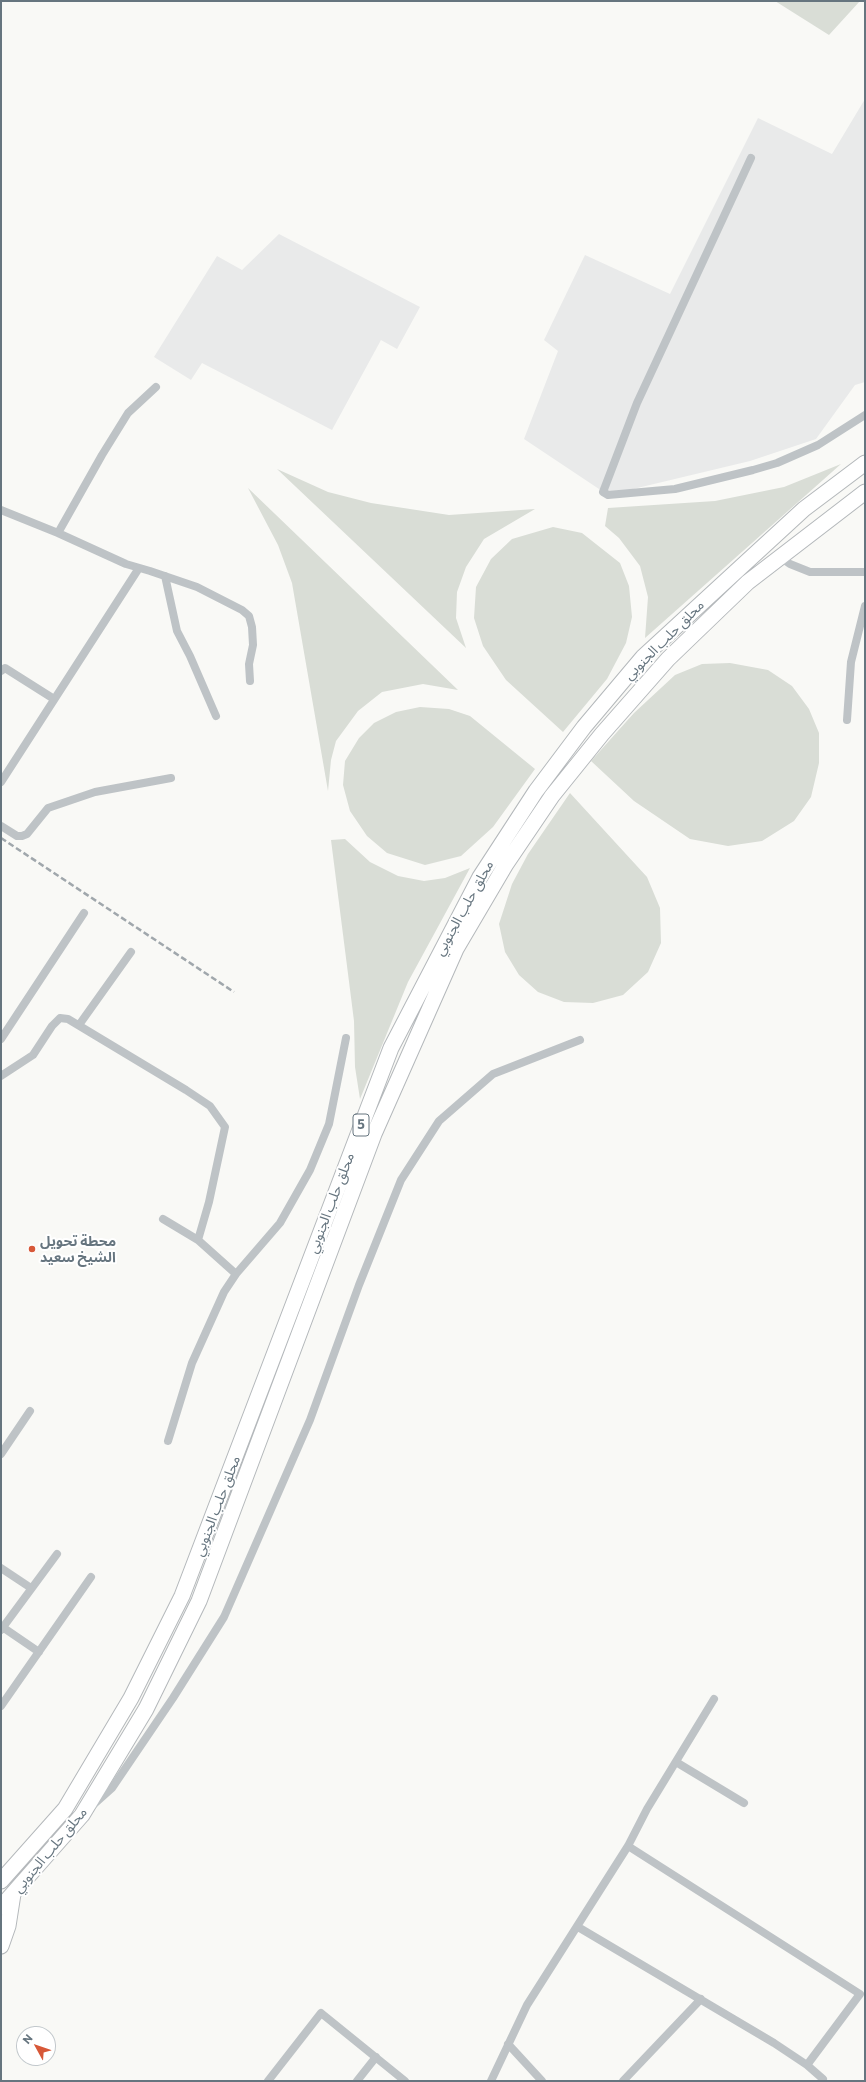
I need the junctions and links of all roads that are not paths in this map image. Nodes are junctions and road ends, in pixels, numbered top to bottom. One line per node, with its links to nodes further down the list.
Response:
1 (751, 158): 3 (street)
2 (156, 388): 7 (street)
3 (865, 415)
4 (865, 464): 46 (highway, محلق حلب الجنوبي / 5)
5 (865, 492): 8 (highway, محلق حلب الجنوبي / 5)
6 (1, 510): 7 (street)
7 (58, 533): 9 (street)
8 (780, 557): 10 (street); 44 (highway, محلق حلب الجنوبي / 5)
9 (139, 568): 11 (street); 15 (street)
10 (865, 572)
11 (164, 576): 14 (street); 16 (street)
12 (865, 606): 17 (street)
13 (1, 670): 15 (street)
14 (250, 681)
15 (54, 699): 19 (street)
16 (216, 716)
17 (847, 720)
18 (171, 778): 20 (street)
19 (1, 782)
20 (1, 826)
21 (84, 913): 25 (street)
22 (131, 952): 23 (street)
23 (79, 1025): 27 (street); 29 (street)
24 (346, 1038): 30 (street)
25 (1, 1039)
26 (580, 1040): 44 (street)
27 (1, 1076)
28 (163, 1220): 29 (street)
29 (198, 1240): 30 (street)
30 (236, 1274): 32 (street)
31 (30, 1411): 33 (street)
32 (168, 1441)
33 (1, 1454)
34 (57, 1554): 37 (street)
35 (1, 1568): 37 (street)
36 (91, 1577): 39 (street)
37 (31, 1588): 38 (street)
38 (2, 1628): 39 (street)
39 (39, 1652): 41 (street)
40 (714, 1699): 42 (street)
41 (1, 1706)
42 (676, 1762): 43 (street); 45 (street)
43 (744, 1803)
44 (82, 1815): 47 (highway, محلق حلب الجنوبي / 5)
45 (628, 1846): 49 (street); 54 (street)
46 (1, 1881)
47 (12, 1894): 48 (highway, محلق حلب الجنوبي / 5); 50 (highway)
48 (1, 1907)
49 (578, 1927): 51 (street); 52 (street)
50 (1, 1946)
51 (701, 1999): 54 (street); 61 (street)
52 (508, 2044): 59 (street); 60 (street)
53 (376, 2057): 56 (street); 57 (street); 58 (street)
54 (807, 2065): 55 (street)
55 (823, 2079)
56 (268, 2081)
57 (357, 2081)
58 (405, 2081)
59 (491, 2081)
60 (542, 2081)
61 (623, 2081)

